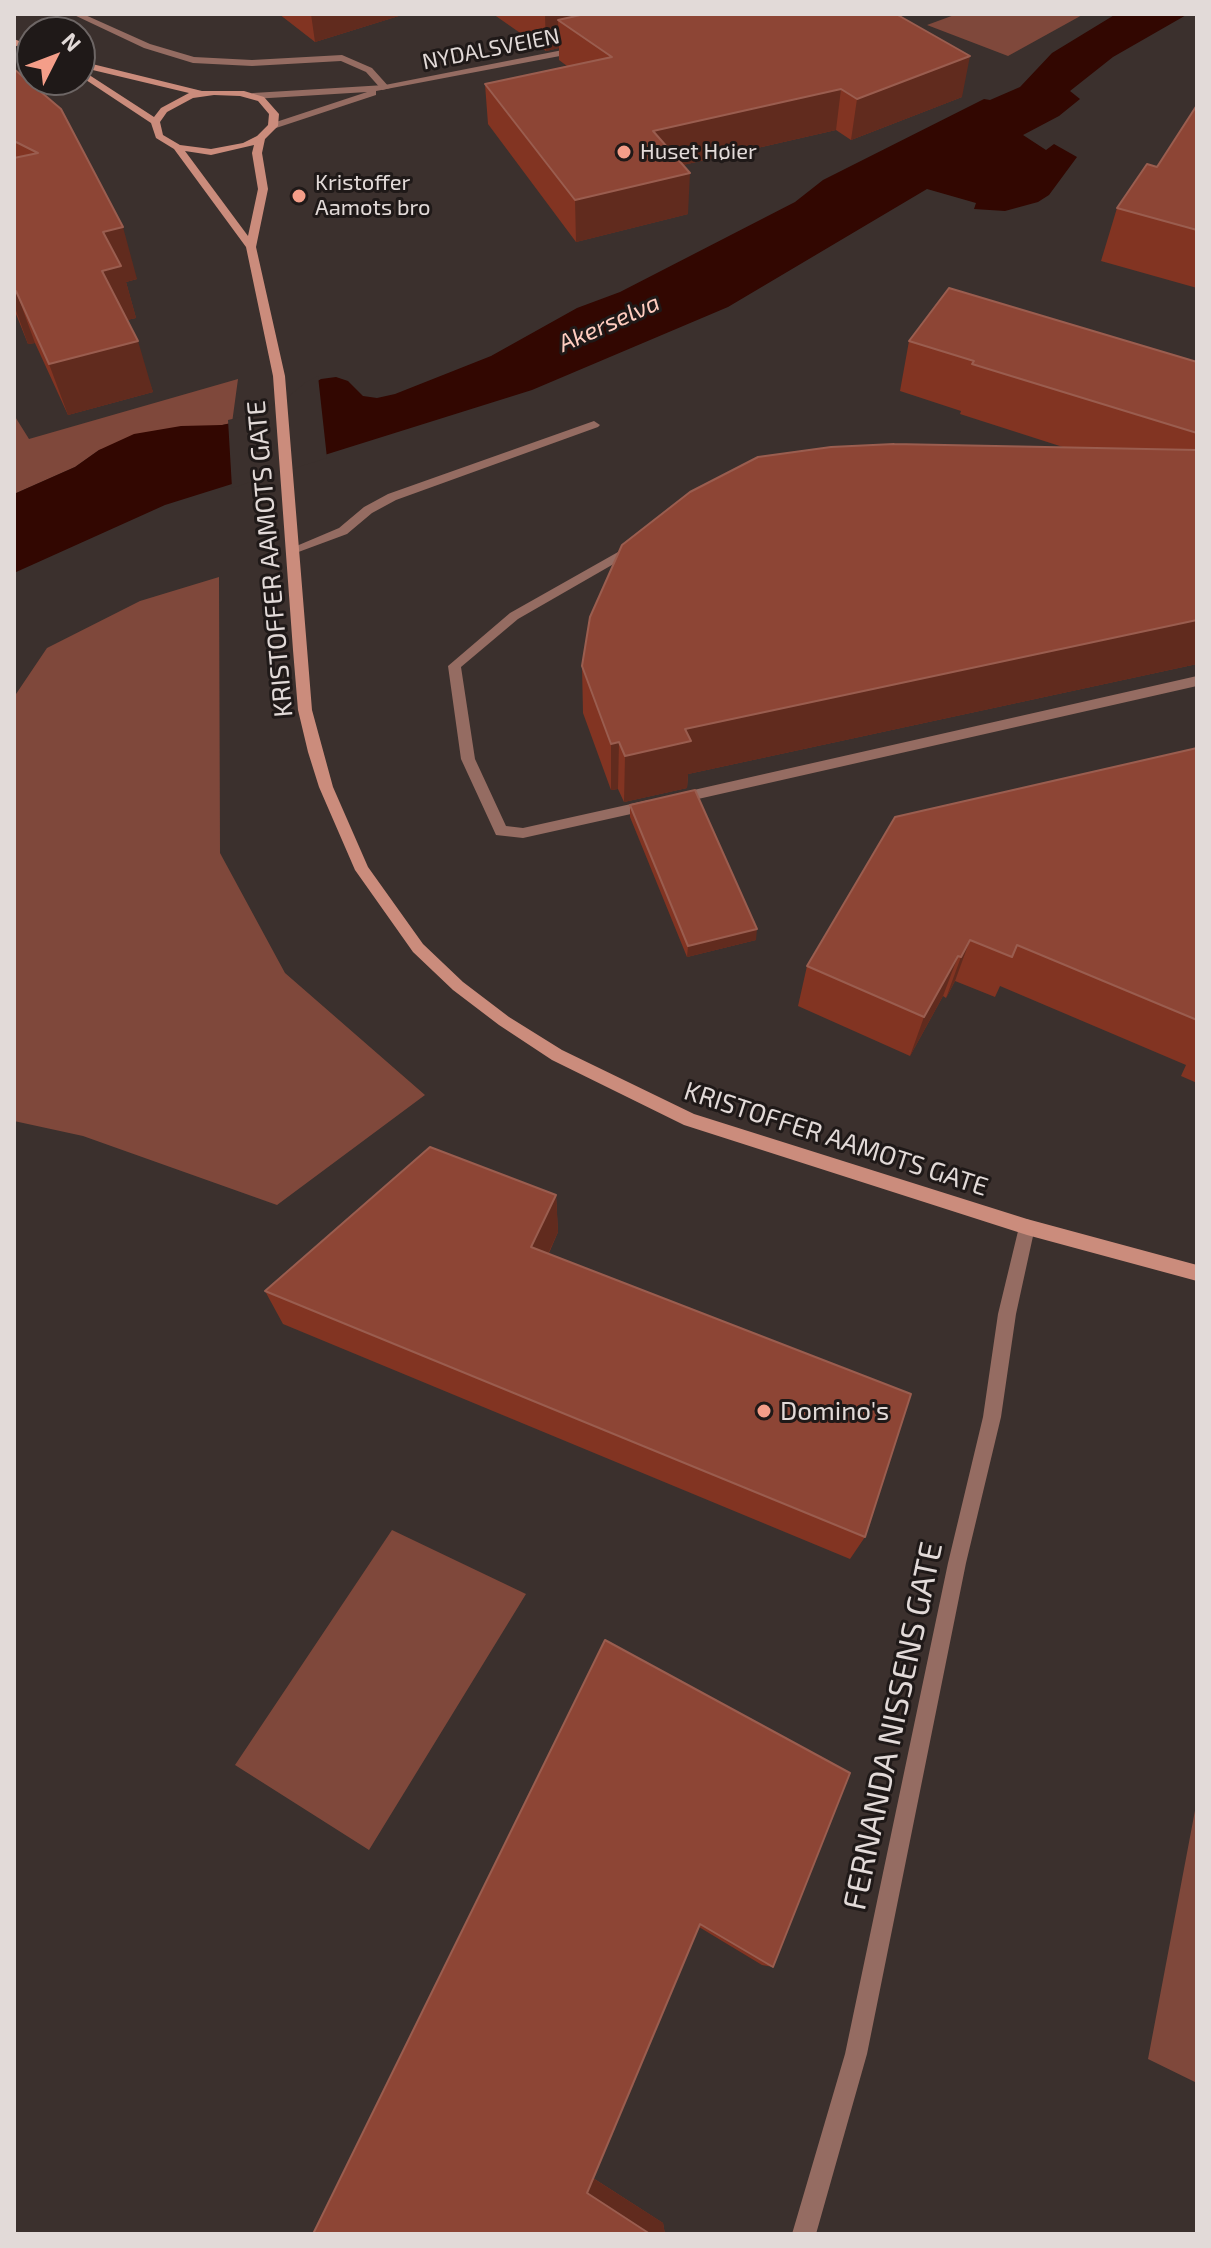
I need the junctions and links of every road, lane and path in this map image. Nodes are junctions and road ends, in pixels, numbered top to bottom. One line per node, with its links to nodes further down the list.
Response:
1 (76, 14): 5 (street)
2 (593, 46): 5 (street, NYDALSVEIEN)
3 (96, 68): 6 (street)
4 (96, 83): 8 (street)
5 (385, 88): 7 (street, NYDALSVEIEN); 9 (street, NYDALSVEIEN)
6 (201, 93): 7 (street); 8 (street)
7 (253, 96): 9 (street)
8 (155, 122): 11 (street, KRISTOFFER AAMOTS GATE)
9 (273, 126): 10 (street)
10 (260, 138): 11 (street); 12 (street, KRISTOFFER AAMOTS GATE)
11 (177, 147): 12 (street, KRISTOFFER AAMOTS GATE)
12 (251, 247): 15 (street, KRISTOFFER AAMOTS GATE)
13 (594, 425): 15 (street)
14 (652, 536): 16 (street)
15 (293, 550): 17 (street, KRISTOFFER AAMOTS GATE)
16 (1197, 681)
17 (1027, 1227): 18 (street, KRISTOFFER AAMOTS GATE); 19 (street, FERNANDA NISSENS GATE)
18 (1197, 1273)
19 (804, 2234)

